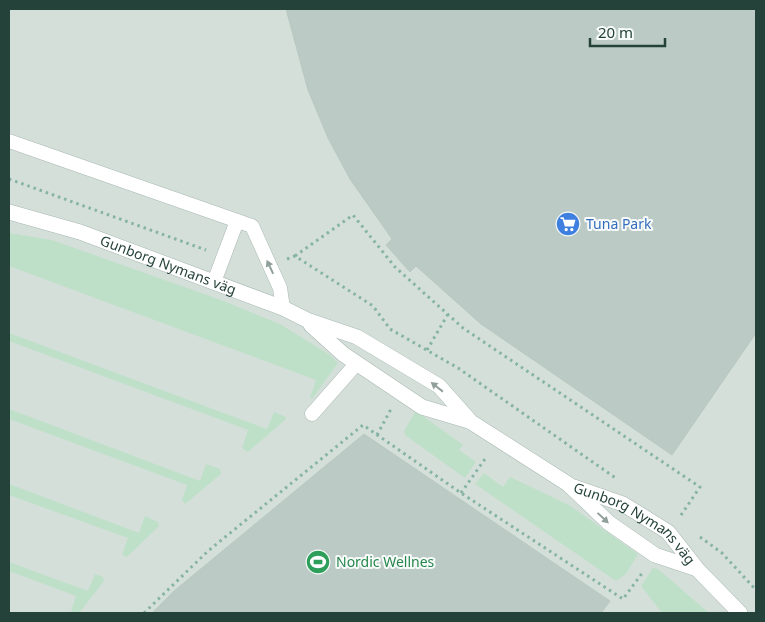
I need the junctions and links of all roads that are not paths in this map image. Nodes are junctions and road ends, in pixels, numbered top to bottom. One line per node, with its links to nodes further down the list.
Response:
1 (9, 141): 5 (lane)
2 (9, 212): 3 (street, Gunborg Nymans väg)
3 (26, 215): 4 (street, Gunborg Nymans väg); 6 (street, Gunborg Nymans väg)
4 (9, 218)
5 (236, 221): 6 (lane); 7 (lane, one-way to 5)
6 (214, 282): 7 (street, Gunborg Nymans väg)
7 (283, 308): 8 (street, Gunborg Nymans väg)
8 (307, 320): 9 (street, Gunborg Nymans väg); 11 (street, Gunborg Nymans väg, one-way to 8)
9 (358, 363): 10 (lane); 11 (street, Gunborg Nymans väg)
10 (312, 414)
11 (471, 422): 12 (street, Gunborg Nymans väg)
12 (568, 484): 13 (street, Gunborg Nymans väg, one-way to 13); 13 (street, Gunborg Nymans väg)
13 (697, 569): 14 (street, Gunborg Nymans väg)
14 (740, 613)

